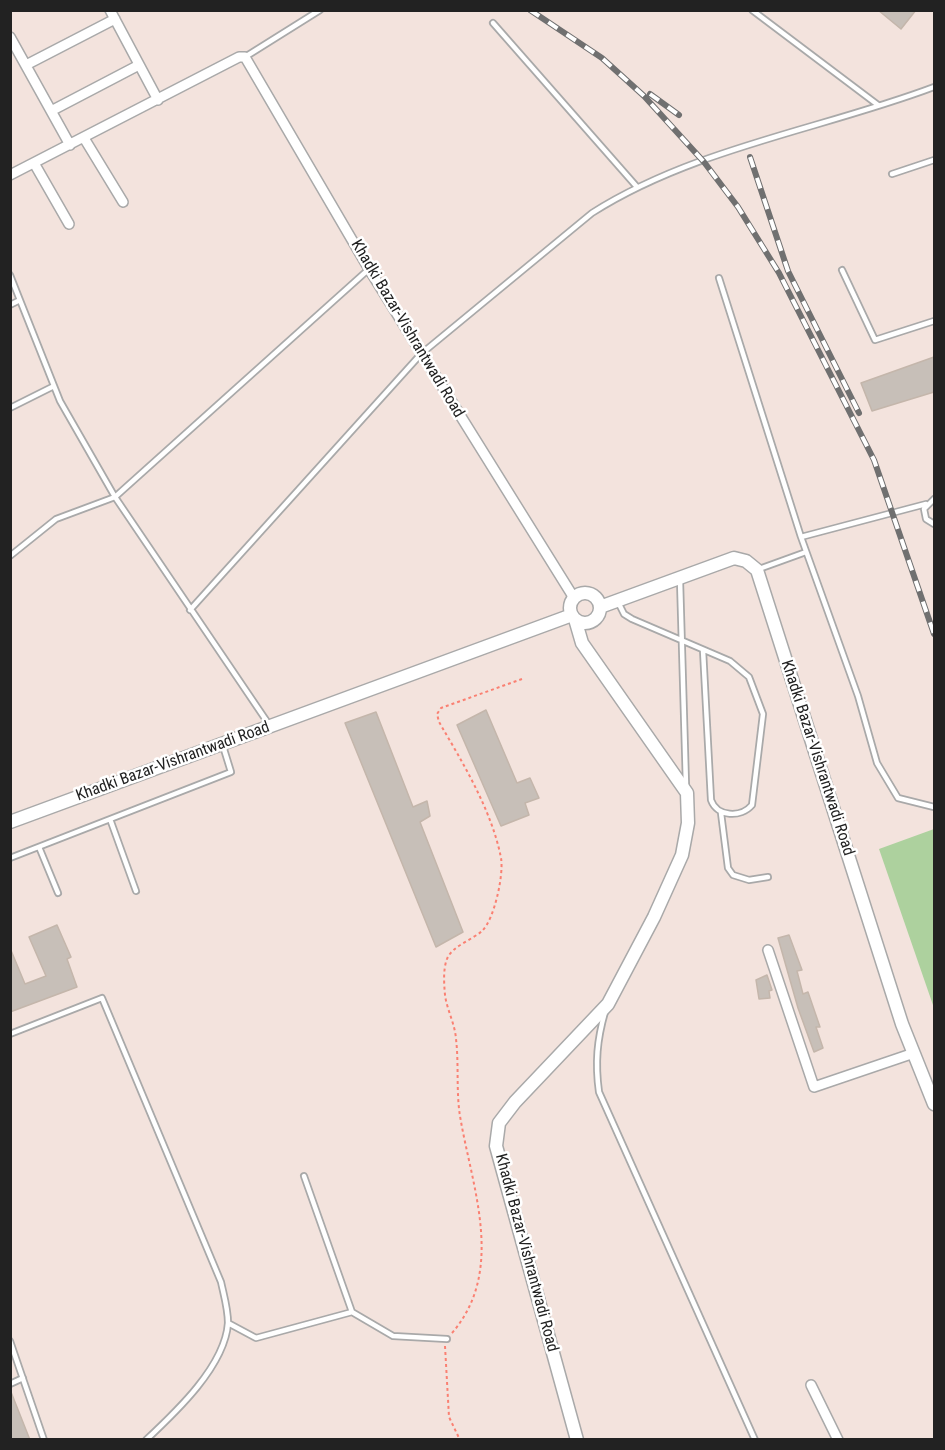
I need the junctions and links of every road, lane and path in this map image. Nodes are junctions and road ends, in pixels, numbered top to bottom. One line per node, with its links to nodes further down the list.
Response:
1 (320, 10): 6 (lane)
2 (752, 10): 11 (lane)
3 (112, 15): 7 (street); 8 (street)
4 (493, 23): 19 (lane)
5 (10, 37): 7 (street)
6 (245, 57): 10 (street); 22 (street, Khadki Bazar-Vishrantwadi Road)
7 (26, 65): 12 (street)
8 (139, 65): 10 (street); 12 (street)
9 (934, 87): 11 (lane)
10 (158, 100): 13 (street)
11 (878, 105): 19 (lane)
12 (51, 111): 14 (street)
13 (84, 138): 14 (street); 20 (street)
14 (70, 145): 16 (street)
15 (934, 160): 17 (lane)
16 (34, 163): 18 (street); 21 (street)
17 (892, 174)
18 (10, 175)
19 (636, 188): 29 (lane)
20 (123, 202)
21 (69, 224)
22 (369, 269): 29 (street, Khadki Bazar-Vishrantwadi Road); 32 (lane)
23 (842, 270): 28 (lane)
24 (10, 275): 26 (lane)
25 (719, 278): 36 (lane)
26 (20, 300): 27 (lane); 30 (lane)
27 (10, 305)
28 (934, 321)
29 (421, 354): 41 (street, Khadki Bazar-Vishrantwadi Road); 44 (lane)
30 (54, 386): 31 (lane); 32 (lane)
31 (10, 408)
32 (115, 497): 38 (lane); 44 (lane)
33 (934, 499): 34 (lane)
34 (926, 504): 35 (lane); 36 (lane)
35 (934, 524)
36 (801, 537): 37 (lane)
37 (807, 552): 39 (lane); 52 (lane)
38 (10, 556)
39 (757, 570): 40 (street); 64 (street, Khadki Bazar-Vishrantwadi Road)
40 (680, 577): 42 (street); 46 (lane)
41 (574, 598): 43 (street); 45 (street)
42 (618, 602): 43 (street); 46 (lane)
43 (600, 607): 45 (street)
44 (190, 610): 49 (lane)
45 (574, 617): 49 (street, Khadki Bazar-Vishrantwadi Road); 51 (street)
46 (682, 639): 47 (lane); 51 (lane)
47 (703, 650): 53 (lane); 53 (lane)
48 (522, 679): 69 (path)
49 (270, 726): 50 (street, Khadki Bazar-Vishrantwadi Road)
50 (222, 743): 54 (lane); 55 (street, Khadki Bazar-Vishrantwadi Road)
51 (687, 794): 62 (street, Khadki Bazar-Vishrantwadi Road)
52 (934, 807)
53 (721, 813): 58 (lane)
54 (110, 819): 56 (lane); 59 (lane)
55 (10, 822)
56 (39, 847): 57 (lane); 60 (lane)
57 (10, 858)
58 (768, 877)
59 (136, 891)
60 (58, 893)
61 (768, 950): 64 (street)
62 (608, 1004): 77 (street, Khadki Bazar-Vishrantwadi Road); 78 (lane)
63 (10, 1034): 68 (lane)
64 (914, 1053): 65 (street, Khadki Bazar-Vishrantwadi Road)
65 (934, 1104)
66 (304, 1176): 67 (lane)
67 (352, 1312): 68 (lane); 69 (lane)
68 (228, 1323): 75 (lane)
69 (447, 1339): 76 (path)
70 (10, 1341): 71 (lane)
71 (23, 1378): 72 (lane); 74 (lane)
72 (10, 1384)
73 (811, 1385): 79 (street)
74 (44, 1440)
75 (146, 1440)
76 (460, 1440)
77 (577, 1440)
78 (755, 1440)
79 (838, 1440)

